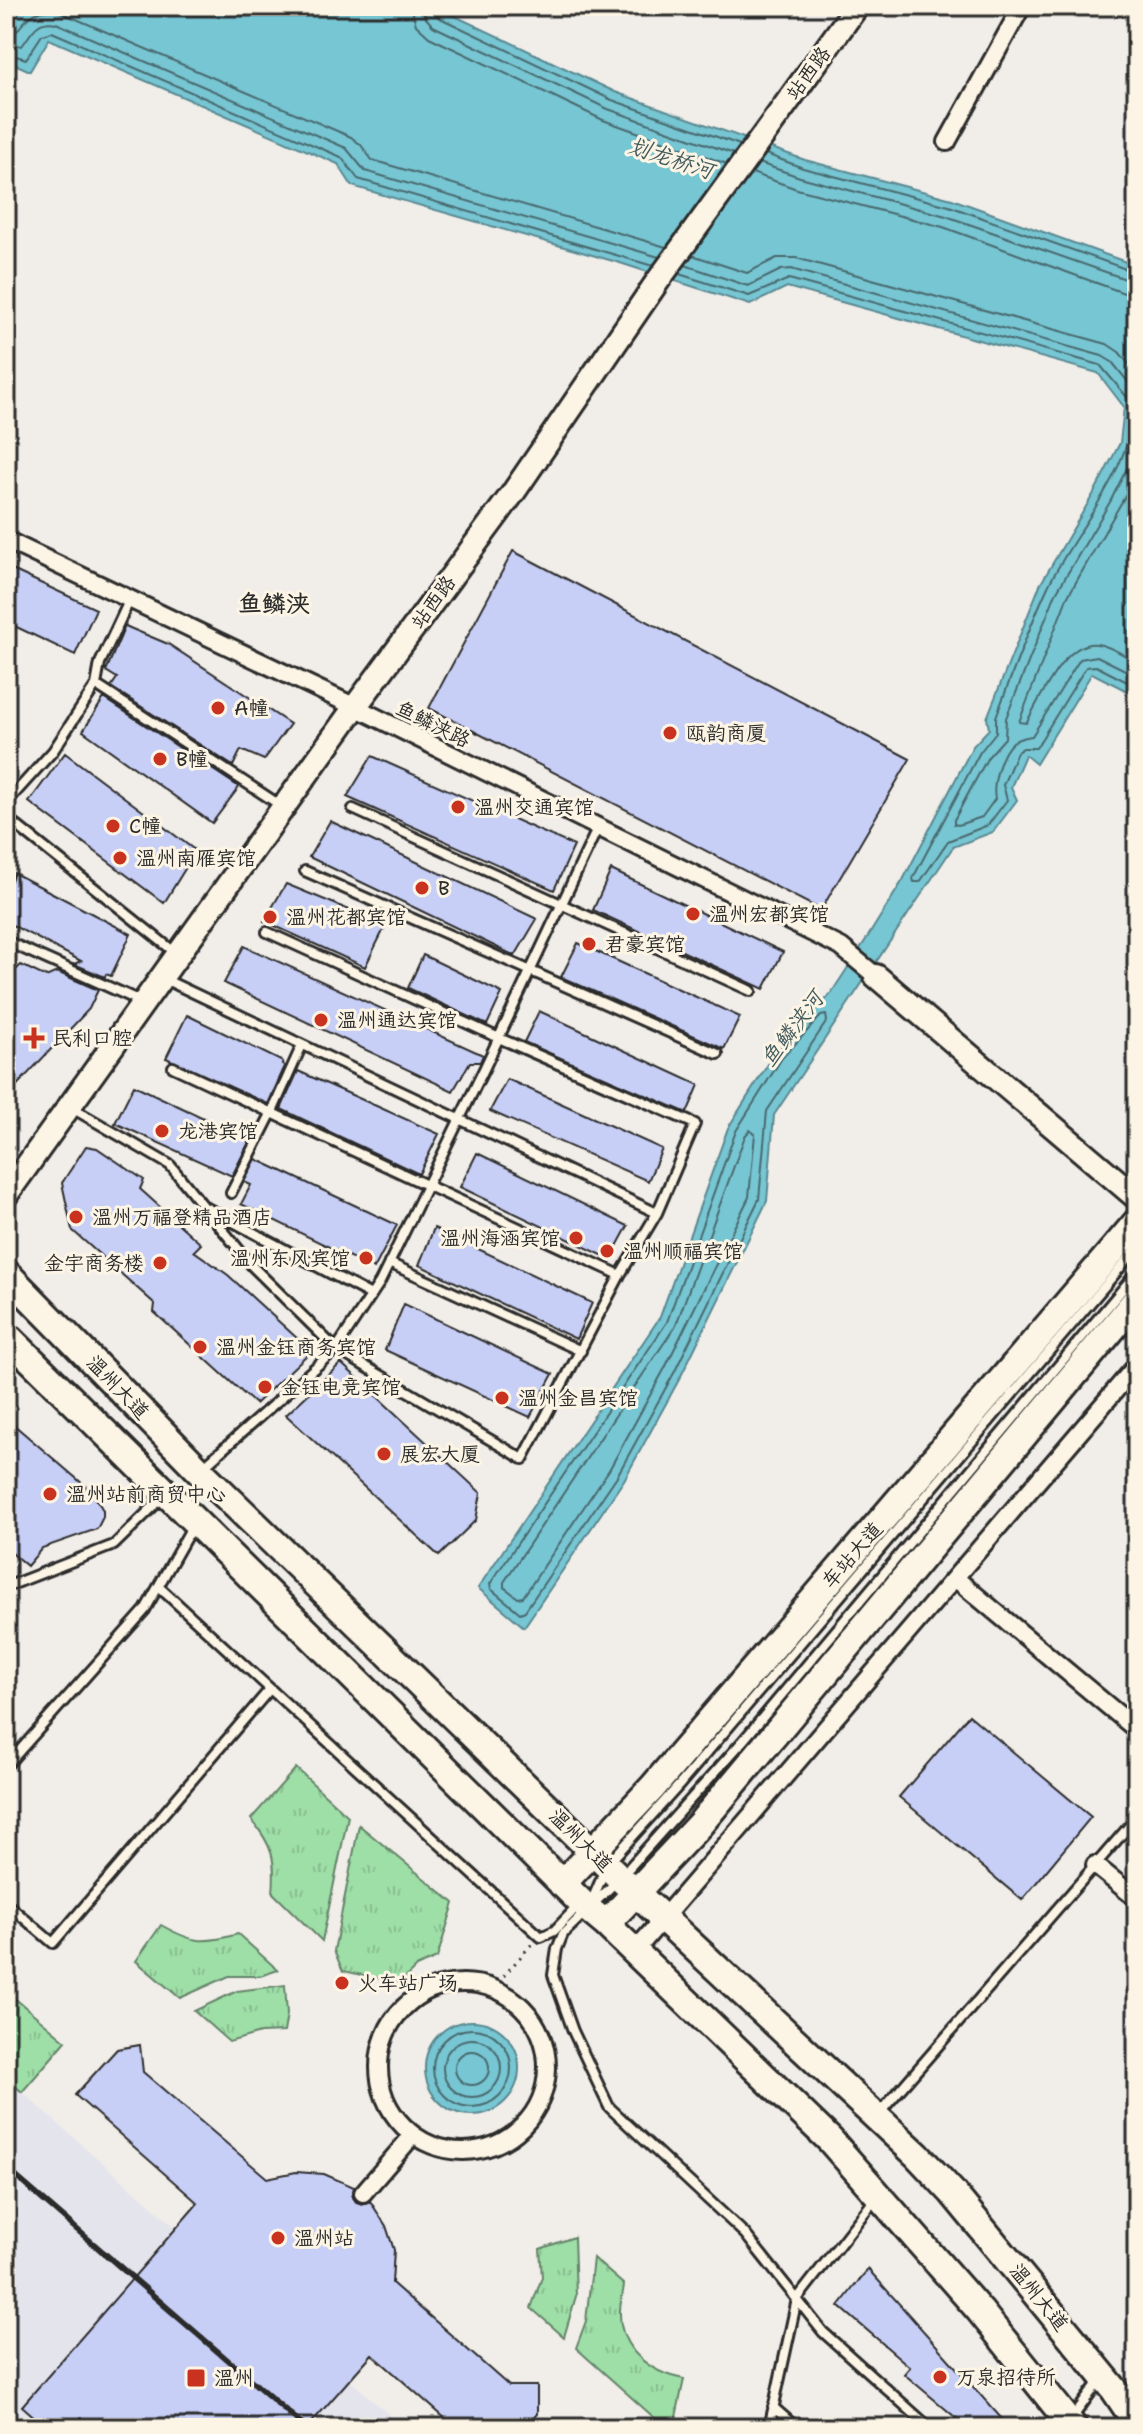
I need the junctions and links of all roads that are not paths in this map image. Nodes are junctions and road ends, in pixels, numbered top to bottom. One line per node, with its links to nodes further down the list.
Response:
1 (857, 6): 7 (street, 站西路)
2 (1022, 6): 3 (street)
3 (947, 142)
4 (6, 540): 5 (street, 鱼鳞浃路)
5 (130, 598): 6 (lane); 7 (street, 鱼鳞浃路)
6 (96, 685): 8 (lane); 9 (lane)
7 (355, 707): 9 (street, 站西路); 12 (street, 鱼鳞浃路)
8 (6, 803)
9 (283, 807): 17 (street, 站西路)
10 (353, 809): 14 (lane)
11 (6, 817): 17 (lane)
12 (598, 827): 14 (lane); 19 (street, 鱼鳞浃路)
13 (305, 871): 18 (lane)
14 (561, 904): 18 (lane); 21 (lane)
15 (267, 932): 23 (lane)
16 (6, 941): 22 (lane)
17 (177, 955): 20 (street, 站西路)
18 (530, 971): 23 (lane); 25 (lane)
19 (876, 976): 33 (street)
20 (161, 978): 22 (street, 站西路); 24 (lane)
21 (751, 991)
22 (143, 1002): 27 (street, 站西路)
23 (499, 1038): 29 (lane); 35 (lane)
24 (302, 1045): 28 (lane); 29 (lane)
25 (718, 1054)
26 (173, 1067): 28 (lane)
27 (68, 1106): 32 (street, 站西路); 34 (lane)
28 (271, 1114): 30 (lane); 31 (lane)
29 (459, 1120): 30 (lane); 35 (lane)
30 (426, 1187): 38 (lane); 41 (lane)
31 (231, 1193)
32 (6, 1195)
33 (1137, 1198)
34 (203, 1206): 42 (lane); 45 (lane)
35 (657, 1213): 41 (lane)
36 (1137, 1222): 59 (main road, 车站大道)
37 (1137, 1248): 59 (lane)
38 (389, 1263): 42 (lane); 46 (lane)
39 (1137, 1272): 59 (lane)
40 (6, 1273): 48 (main road, 温州大道)
41 (620, 1275): 46 (lane)
42 (371, 1295): 45 (lane)
43 (1137, 1299): 59 (main road, 车站大道)
44 (6, 1335): 49 (main road, 温州大道)
45 (336, 1349): 46 (lane); 48 (lane)
46 (581, 1351)
47 (1137, 1365): 51 (street)
48 (199, 1470): 59 (main road, 温州大道)
49 (167, 1493): 50 (main road, 温州大道); 52 (lane)
50 (195, 1521): 53 (lane); 62 (main road, 温州大道)
51 (955, 1578): 55 (street); 63 (street)
52 (6, 1587)
53 (159, 1587): 54 (lane); 56 (lane)
54 (270, 1689): 61 (lane); 62 (lane)
55 (1137, 1730)
56 (6, 1766)
57 (1137, 1817): 58 (lane)
58 (1095, 1865): 60 (street); 65 (lane)
59 (614, 1872): 62 (main road, 车站大道); 62 (main road, 车站大道); 62 (lane); 63 (main road, 温州大道)
60 (1137, 1899)
61 (6, 1903)
62 (584, 1904): 64 (main road, 温州大道); 69 (lane)
63 (664, 1918): 64 (street); 65 (main road, 温州大道)
64 (635, 1951): 68 (main road, 温州大道)
65 (877, 2116): 70 (main road, 温州大道)
66 (413, 2135): 66 (street); 67 (street)
67 (363, 2193)
68 (879, 2194): 69 (lane); 73 (main road, 温州大道)
69 (797, 2299): 71 (lane); 76 (lane)
70 (1103, 2376): 72 (main road, 温州大道); 73 (lane)
71 (773, 2407): 74 (lane); 75 (lane)
72 (1137, 2423)
73 (1069, 2426)
74 (769, 2428)
75 (797, 2428)
76 (930, 2428)

